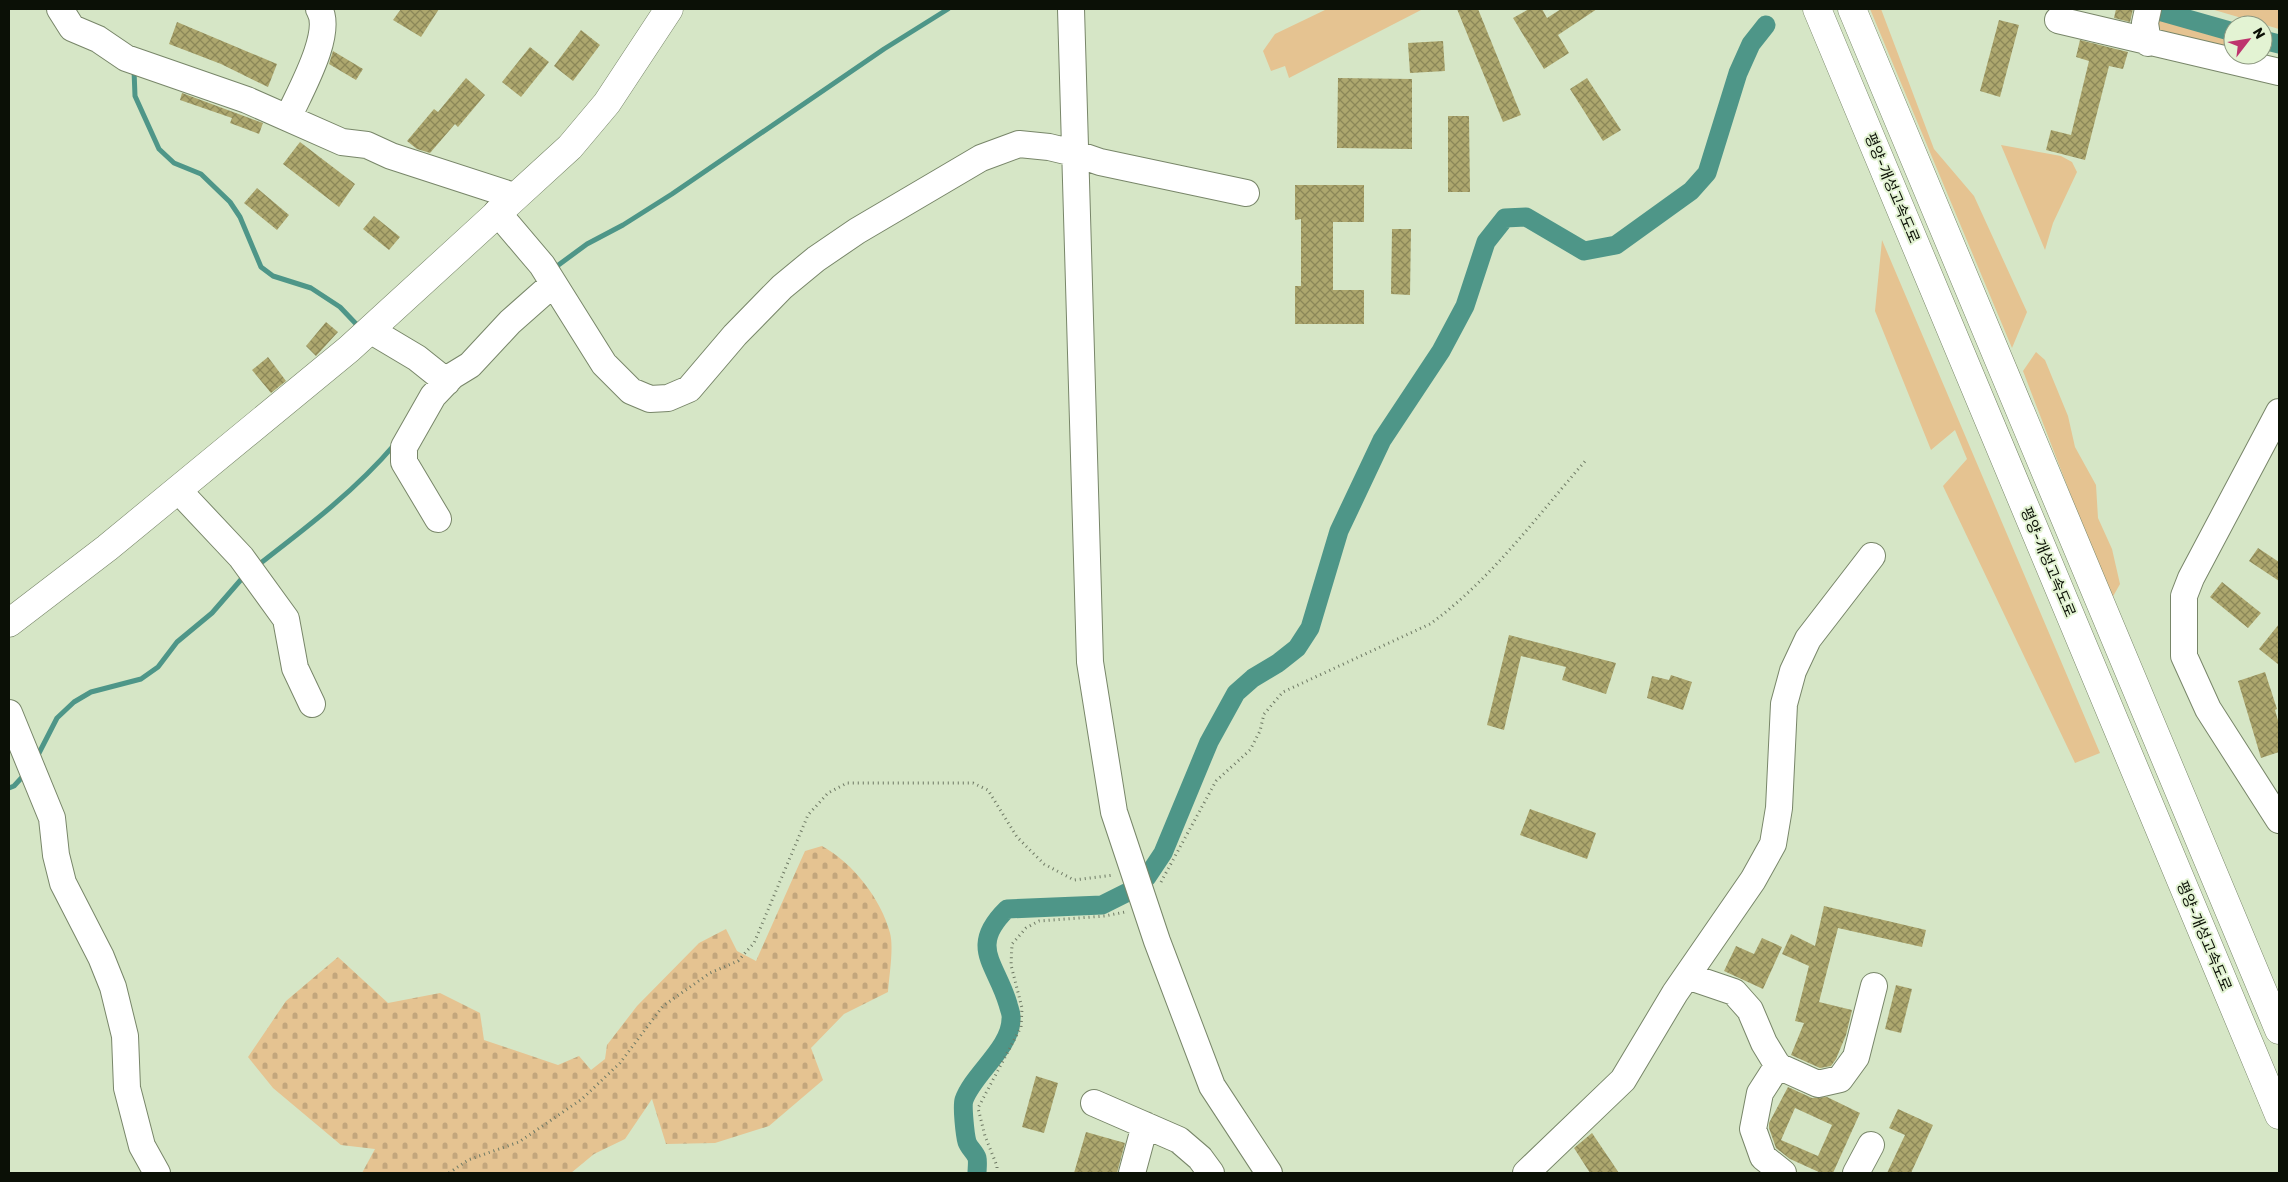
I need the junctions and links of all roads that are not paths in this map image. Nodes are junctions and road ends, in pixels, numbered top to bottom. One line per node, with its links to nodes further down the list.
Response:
1 (60, 9): 11 (street)
2 (319, 9): 11 (street)
3 (669, 9): 14 (main road)
4 (1071, 9): 12 (street)
5 (1816, 9): 31 (main road, 평양-개성고속도로)
6 (1852, 9): 28 (main road)
7 (2148, 9): 9 (street)
8 (2058, 20): 9 (street)
9 (2148, 43): 10 (street)
10 (2279, 72)
11 (288, 118): 14 (street)
12 (1074, 153): 13 (street); 15 (street); 37 (street)
13 (1246, 193)
14 (503, 206): 15 (street); 16 (main road)
15 (548, 274): 17 (street)
16 (367, 332): 17 (street); 19 (main road)
17 (447, 382): 20 (street)
18 (2279, 412): 25 (street)
19 (178, 490): 22 (main road); 23 (street)
20 (438, 519)
21 (1872, 556): 26 (street)
22 (9, 623)
23 (312, 704)
24 (9, 713): 34 (street)
25 (2279, 820)
26 (1687, 976): 29 (street); 38 (street)
27 (1874, 986): 29 (street)
28 (2279, 1030)
29 (1778, 1065): 39 (street)
30 (1094, 1103): 32 (street)
31 (2279, 1115)
32 (1145, 1125): 35 (street); 36 (street)
33 (1871, 1145): 40 (street)
34 (157, 1173)
35 (1132, 1173)
36 (1211, 1173)
37 (1269, 1173)
38 (1526, 1173)
39 (1783, 1173)
40 (1856, 1173)

